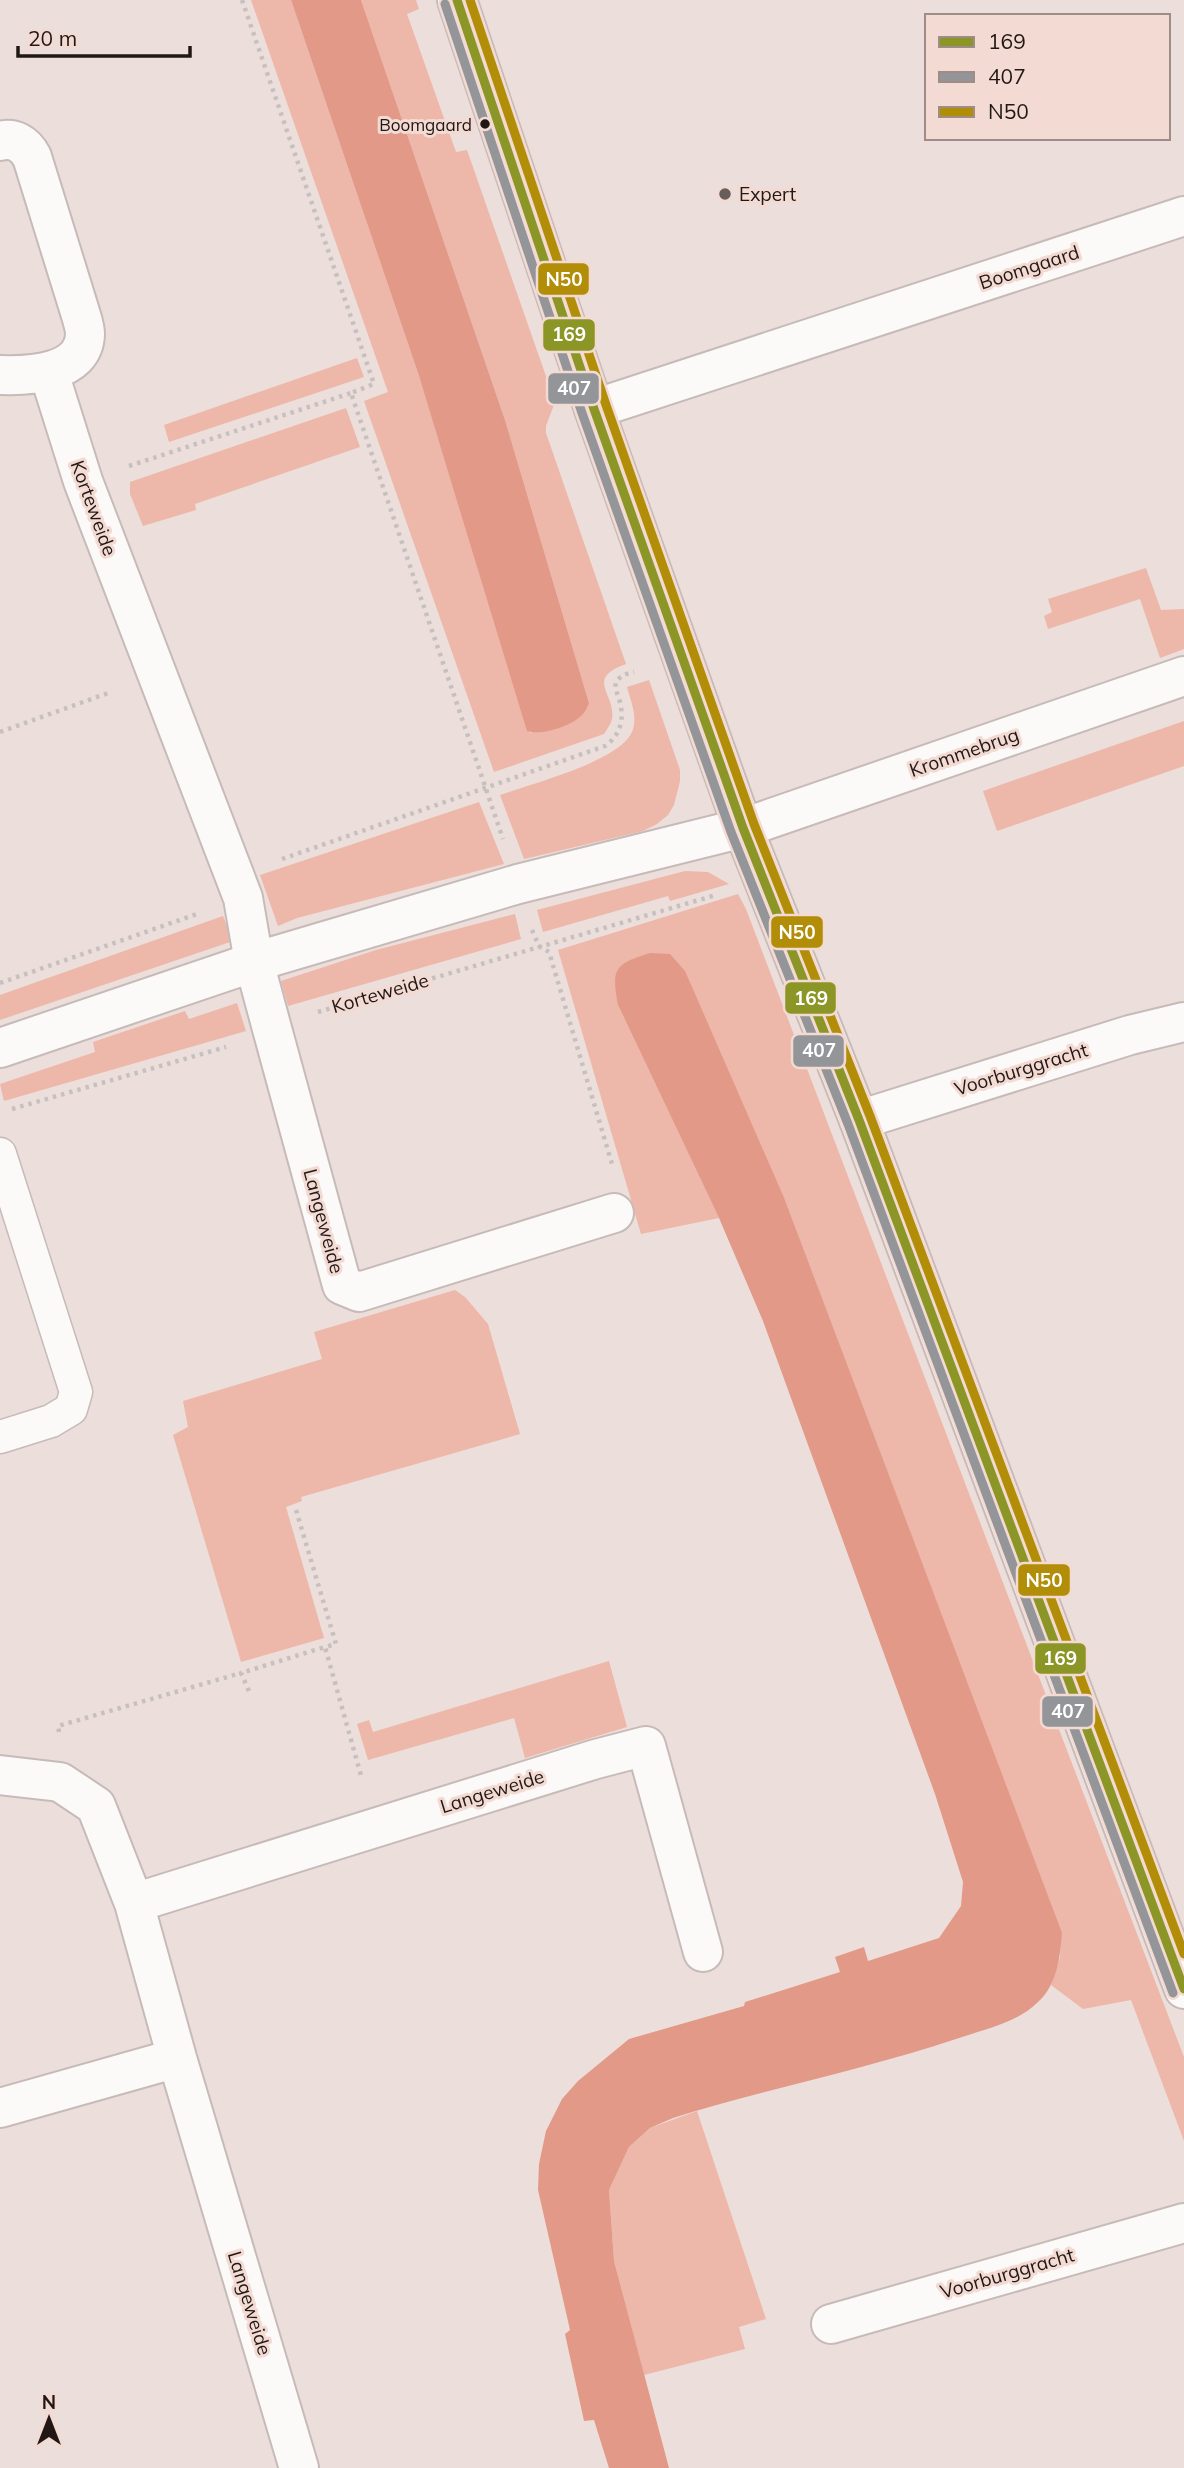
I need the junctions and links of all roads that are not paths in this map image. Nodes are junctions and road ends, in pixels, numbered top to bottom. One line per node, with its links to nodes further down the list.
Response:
1 (457, 0): 6 (street)
2 (0, 141): 4 (street)
3 (1184, 216): 6 (street, Boomgaard)
4 (48, 373): 5 (street); 9 (street, Korteweide)
5 (0, 375)
6 (594, 409): 8 (street)
7 (1184, 676): 8 (street, Krommebrug)
8 (743, 828): 9 (street); 12 (street)
9 (254, 962): 11 (street); 14 (street, Langeweide)
10 (1184, 1022): 12 (street, Voorburggracht)
11 (0, 1048)
12 (859, 1120): 19 (street)
13 (0, 1154): 15 (lane)
14 (614, 1213)
15 (0, 1437)
16 (0, 1775): 17 (street, Langeweide)
17 (134, 1903): 18 (street, Langeweide); 20 (street, Langeweide)
18 (703, 1952)
19 (1184, 1989)
20 (177, 2058): 21 (street); 24 (street, Langeweide)
21 (0, 2108)
22 (1184, 2222): 23 (street, Voorburggracht)
23 (831, 2324)
24 (299, 2468)

